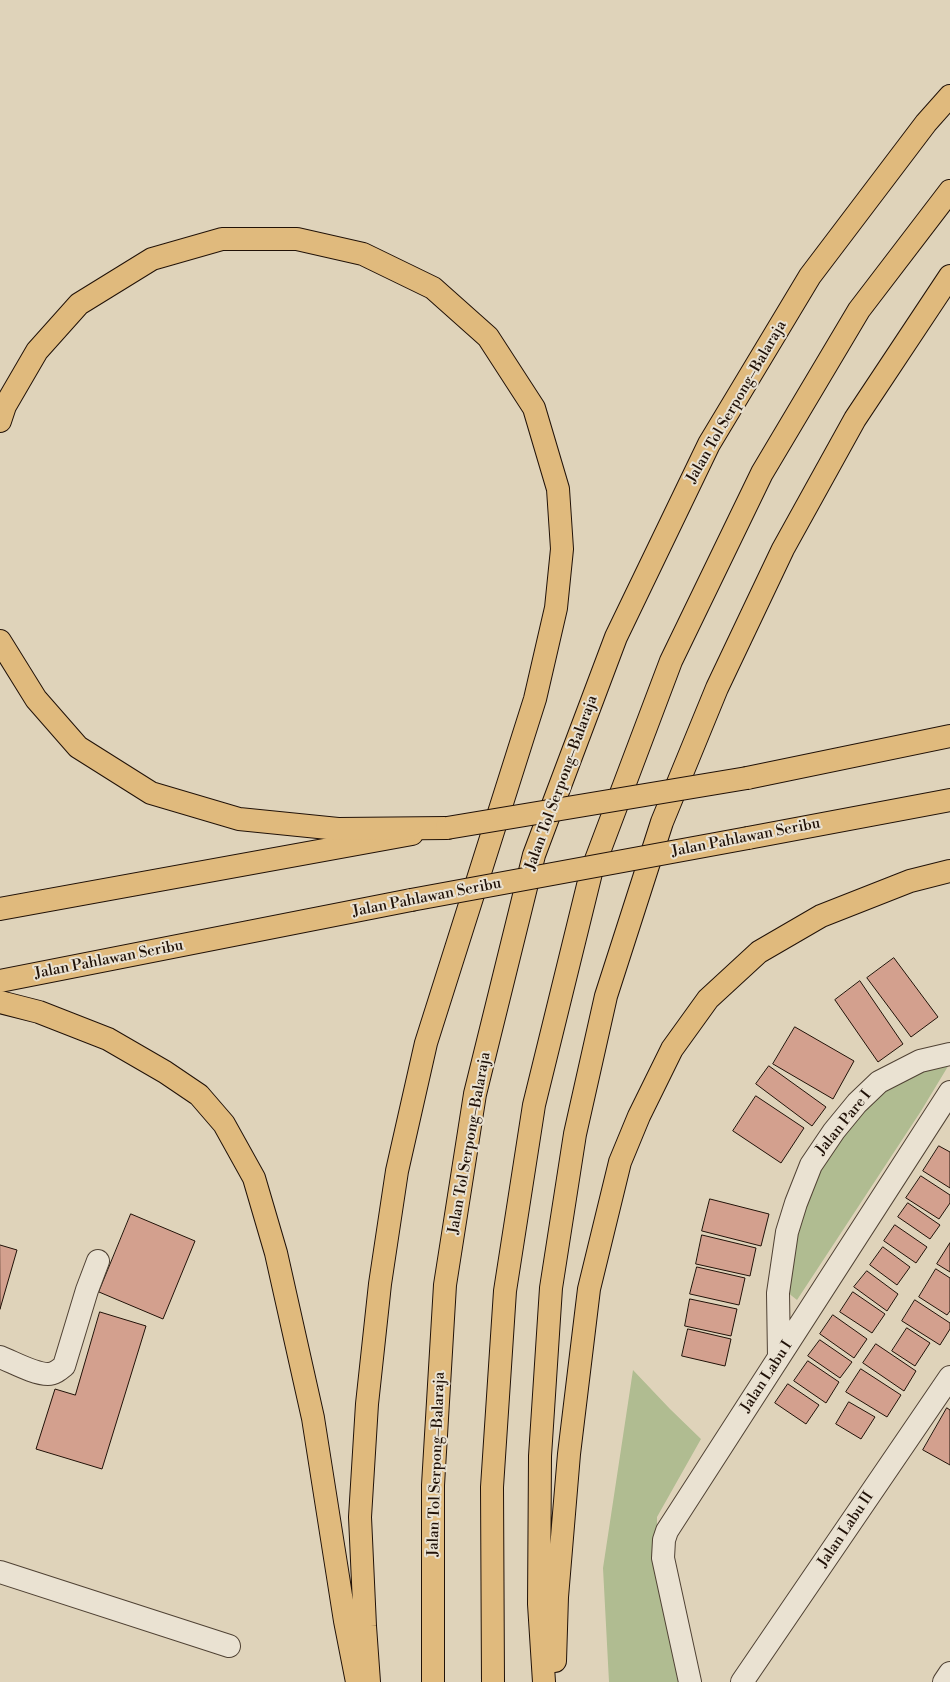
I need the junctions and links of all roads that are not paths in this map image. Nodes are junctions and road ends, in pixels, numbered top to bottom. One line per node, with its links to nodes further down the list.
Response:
1 (950, 96): 24 (main road, Jalan Tol Serpong–Balaraja)
2 (950, 191): 25 (main road)
3 (950, 276): 26 (main road)
4 (0, 421): 23 (main road)
5 (0, 641): 8 (main road)
6 (950, 736): 8 (main road, bridge)
7 (950, 800): 11 (main road, Jalan Pahlawan Seribu, bridge)
8 (448, 828): 10 (main road)
9 (950, 871): 27 (main road)
10 (0, 909)
11 (0, 981)
12 (0, 1002): 22 (main road)
13 (950, 1054): 17 (street, Jalan Pare I)
14 (950, 1092): 17 (street, Jalan Labu I)
15 (98, 1261): 16 (street)
16 (0, 1357)
17 (779, 1357): 28 (street, Jalan Labu I)
18 (950, 1377): 29 (street, Jalan Labu II)
19 (0, 1572): 20 (street)
20 (229, 1646)
21 (950, 1673): 30 (street)
22 (357, 1682)
23 (369, 1682)
24 (433, 1682)
25 (493, 1682)
26 (544, 1682)
27 (554, 1682)
28 (690, 1682)
29 (742, 1682)
30 (944, 1682)

